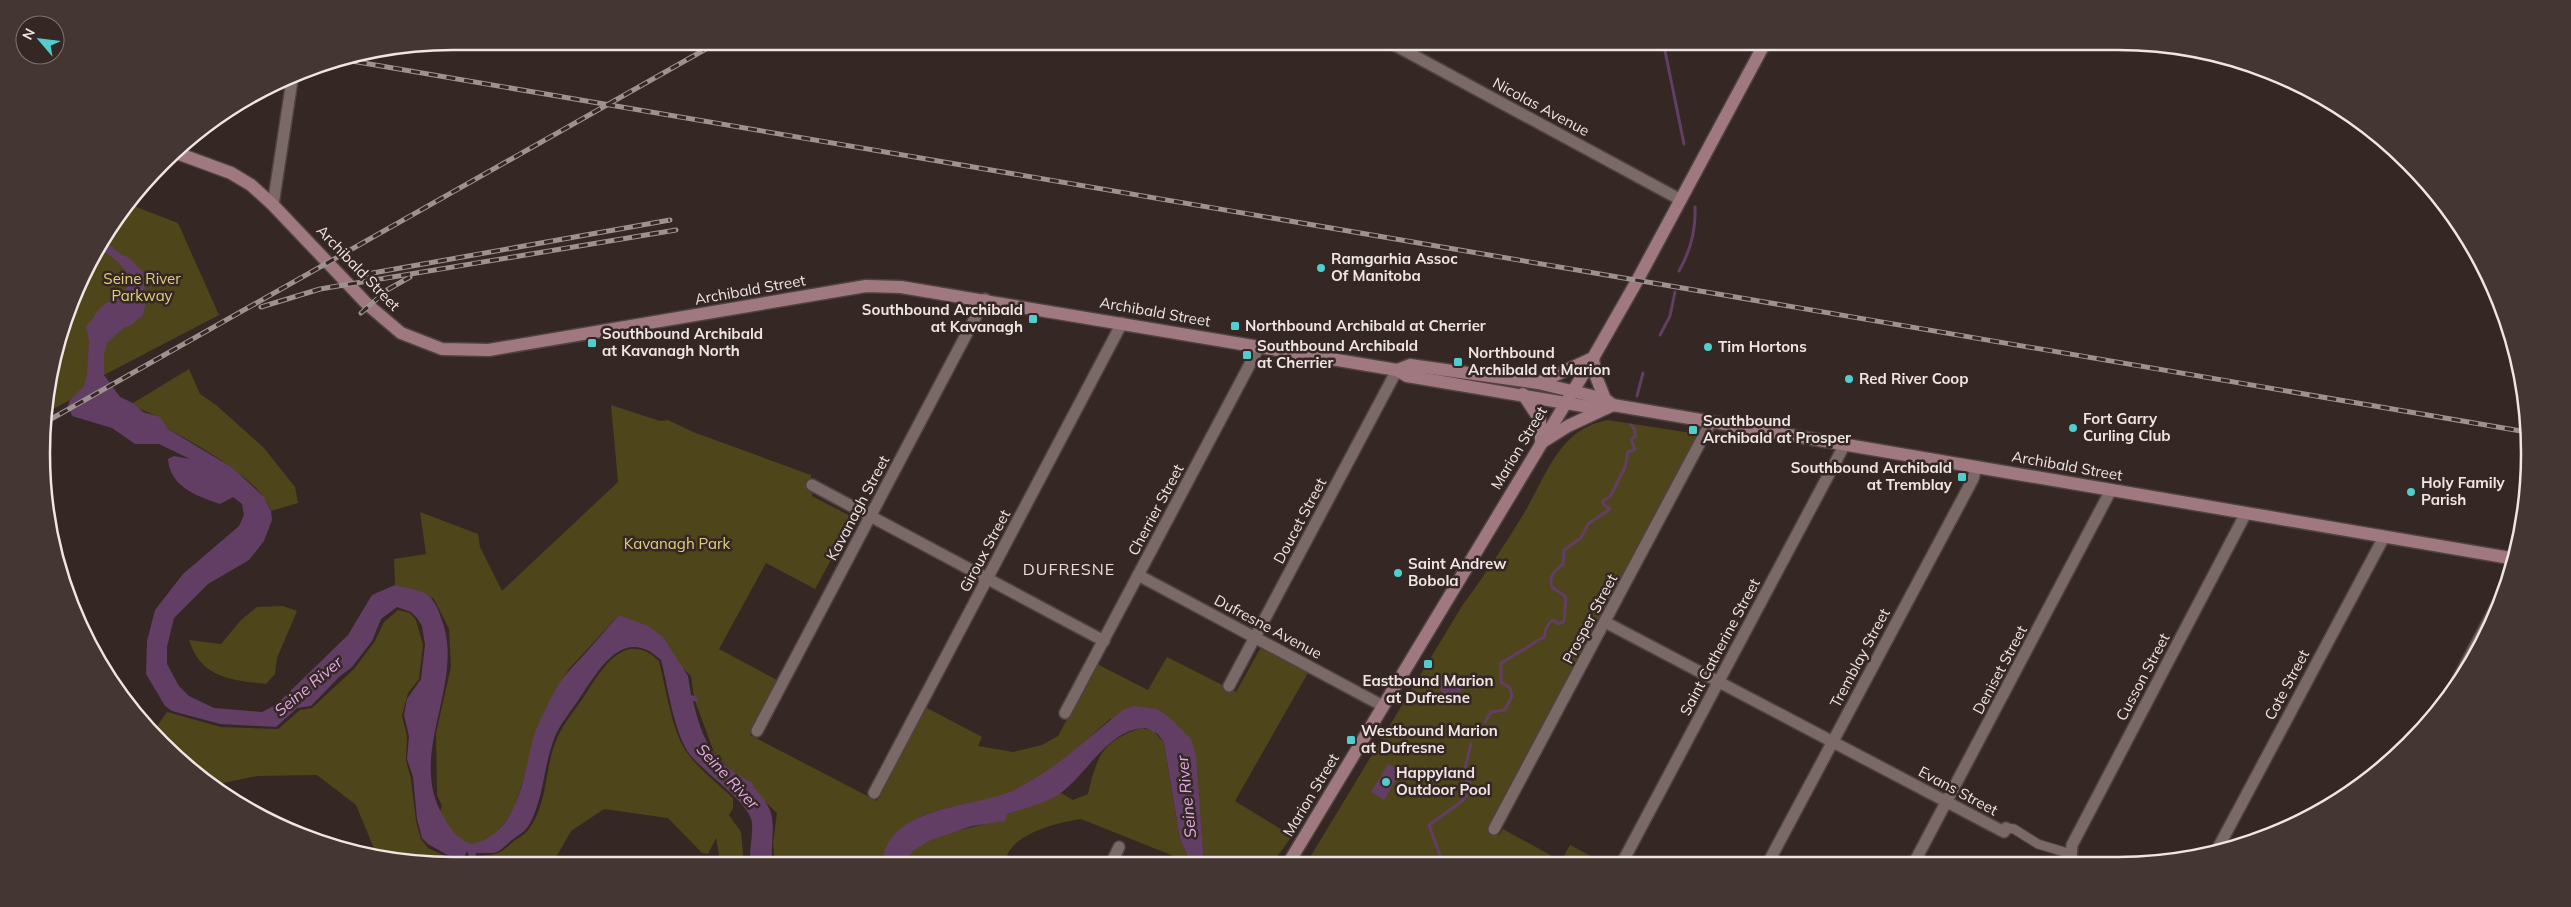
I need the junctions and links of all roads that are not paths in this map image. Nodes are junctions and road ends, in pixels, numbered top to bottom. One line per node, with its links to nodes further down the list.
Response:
1 (1404, 50): 5 (street, Nicolas Avenue)
2 (1761, 50): 5 (main road, Marion Street)
3 (291, 84): 6 (street)
4 (182, 155): 6 (main road, Archibald Street)
5 (1681, 200): 10 (main road, Marion Street)
6 (273, 205): 7 (main road, Archibald Street)
7 (985, 299): 8 (main road, Archibald Street); 23 (street, Kavanagh Street)
8 (1122, 323): 9 (main road, Archibald Street); 27 (street, Giroux Street)
9 (1259, 347): 11 (main road, Archibald Street); 26 (street, Cherrier Street)
10 (1593, 358): 12 (main road); 14 (main road, Marion Street); 15 (main road)
11 (1397, 370): 12 (main road, Archibald Street); 13 (main road, Archibald Street); 29 (street, Doucet Street)
12 (1538, 383): 14 (main road, Archibald Street)
13 (1523, 394): 14 (main road, Archibald Street); 17 (main road)
14 (1569, 397): 15 (main road, Archibald Street); 17 (main road, Marion Street)
15 (1610, 405): 16 (main road, Archibald Street); 17 (main road)
16 (1711, 422): 18 (main road, Archibald Street); 28 (street, Prosper Street)
17 (1541, 443): 33 (main road, Marion Street)
18 (1845, 444): 19 (main road, Archibald Street); 31 (street, Saint Catherine Street)
19 (1976, 467): 21 (main road, Archibald Street); 36 (street, Tremblay Street)
20 (812, 485): 23 (street)
21 (2111, 490): 22 (main road, Archibald Street); 38 (street, Deniset Street)
22 (2246, 513): 24 (main road, Archibald Street); 49 (street, Cusson Street)
23 (871, 516): 27 (street); 35 (street, Kavanagh Street)
24 (2384, 537): 25 (main road, Archibald Street); 41 (street, Cote Street)
25 (2507, 558)
26 (1138, 575): 29 (street, Dufresne Avenue); 30 (street, Cherrier Street)
27 (987, 579): 30 (street); 37 (street, Giroux Street)
28 (1605, 622): 31 (street, Evans Street); 40 (street, Prosper Street)
29 (1256, 637): 32 (street, Doucet Street); 33 (street, Dufresne Avenue)
30 (1104, 641): 34 (street, Cherrier Street)
31 (1719, 681): 36 (street, Evans Street); 45 (street, Saint Catherine Street)
32 (1229, 686)
33 (1384, 706): 44 (main road, Marion Street)
34 (1065, 712)
35 (757, 731)
36 (1832, 742): 38 (street, Evans Street); 46 (street, Tremblay Street)
37 (874, 793)
38 (1948, 802): 39 (street, Evans Street); 47 (street, Deniset Street)
39 (2006, 828): 48 (street, Evans Street)
40 (1494, 829)
41 (2220, 843)
42 (1119, 847): 43 (street)
43 (1114, 857)
44 (1292, 857)
45 (1625, 857)
46 (1771, 857)
47 (1917, 857)
48 (2070, 857)
49 (2072, 857)

